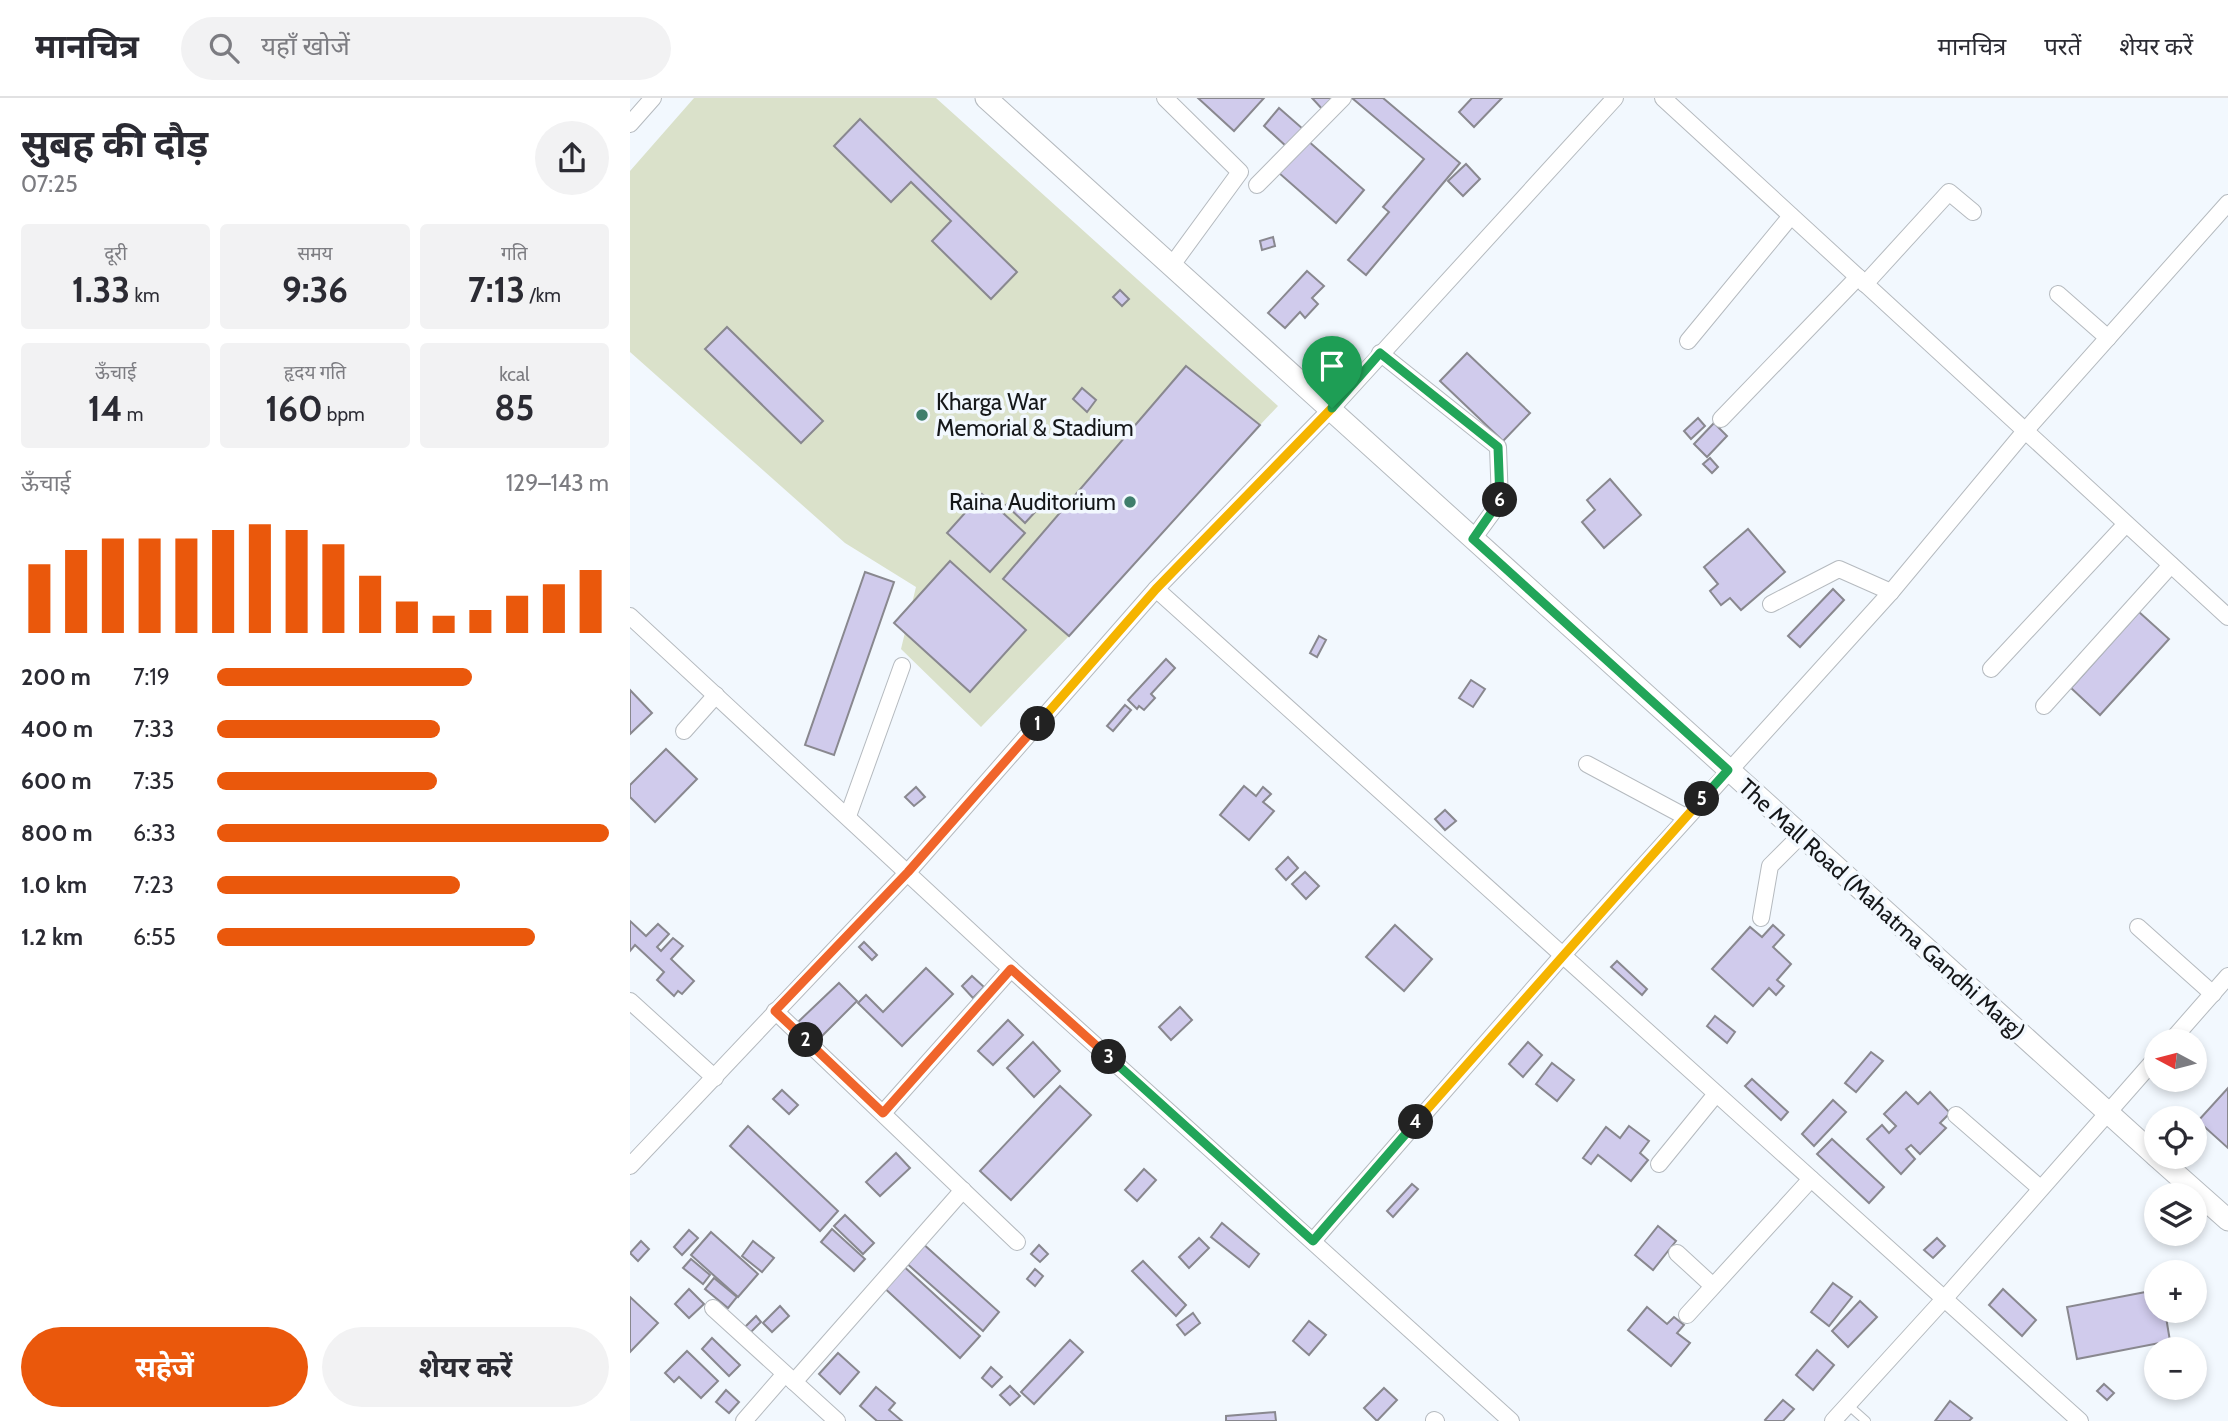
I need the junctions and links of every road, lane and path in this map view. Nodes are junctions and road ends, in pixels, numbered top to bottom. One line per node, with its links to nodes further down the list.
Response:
1 (653, 98): 7 (street)
2 (986, 98): 12 (street, The Mall Road (Mahatma Gandhi Marg))
3 (1165, 98): 12 (street)
4 (1343, 98): 8 (street)
5 (1615, 98): 17 (street)
6 (1662, 98): 11 (street)
7 (632, 116)
8 (1257, 186)
9 (2228, 203): 15 (street)
10 (1973, 212): 13 (street)
11 (1791, 216): 13 (street); 16 (street)
12 (1172, 265): 18 (street, The Mall Road (Mahatma Gandhi Marg))
13 (1861, 280): 19 (street); 20 (street)
14 (2058, 294): 15 (street)
15 (2108, 338): 20 (street)
16 (1688, 341)
17 (1380, 353): 18 (street); 22 (street)
18 (1332, 408): 22 (street, The Mall Road (Mahatma Gandhi Marg)); 24 (street)
19 (1721, 419)
20 (2025, 431): 21 (street); 25 (street)
21 (2126, 524): 23 (street); 30 (street)
22 (1473, 539): 35 (street, The Mall Road (Mahatma Gandhi Marg))
23 (2171, 565): 28 (street); 32 (street)
24 (1156, 589): 39 (street); 42 (street)
25 (1891, 592): 26 (street); 35 (street)
26 (1772, 604)
27 (630, 616): 31 (street)
28 (2228, 617)
29 (902, 666): 36 (street)
30 (1992, 669)
31 (716, 695): 33 (street); 36 (street)
32 (2044, 706)
33 (684, 732)
34 (1587, 764): 37 (street)
35 (1728, 770): 37 (street); 38 (street, The Mall Road (Mahatma Gandhi Marg))
36 (848, 816): 39 (street)
37 (1686, 817): 42 (street)
38 (1801, 835): 40 (street); 53 (street, The Mall Road (Mahatma Gandhi Marg))
39 (908, 872): 43 (street); 47 (street)
40 (1761, 918)
41 (2138, 927): 45 (street)
42 (1562, 956): 51 (street); 64 (street)
43 (1011, 969): 52 (street); 64 (street)
44 (2228, 976): 45 (street)
45 (2213, 994): 48 (street)
46 (630, 1001): 50 (street)
47 (775, 1011): 50 (street); 52 (street)
48 (2182, 1029)
49 (2144, 1072): 53 (street)
50 (715, 1077): 57 (street)
51 (1716, 1094): 56 (street); 59 (street)
52 (883, 1113): 61 (street)
53 (2108, 1113): 55 (street, The Mall Road (Mahatma Gandhi Marg)); 60 (street)
54 (1956, 1115): 60 (street)
55 (2144, 1145)
56 (1659, 1164)
57 (630, 1166)
58 (2171, 1169): 62 (street, The Mall Road (Mahatma Gandhi Marg))
59 (1811, 1179): 66 (street); 67 (street)
60 (2040, 1188): 67 (street)
61 (963, 1190): 63 (street); 70 (street)
62 (2228, 1220)
63 (1017, 1241)
64 (1313, 1241): 74 (street)
65 (1677, 1253): 66 (street)
66 (1713, 1286): 69 (street)
67 (1945, 1298): 71 (street); 77 (street)
68 (713, 1308): 70 (street)
69 (1687, 1315)
70 (789, 1378): 72 (street); 73 (street)
71 (1848, 1405): 75 (street); 76 (lane)
72 (744, 1421)
73 (837, 1421)
74 (1511, 1421)
75 (1833, 1421)
76 (1866, 1421)
77 (2080, 1421)

